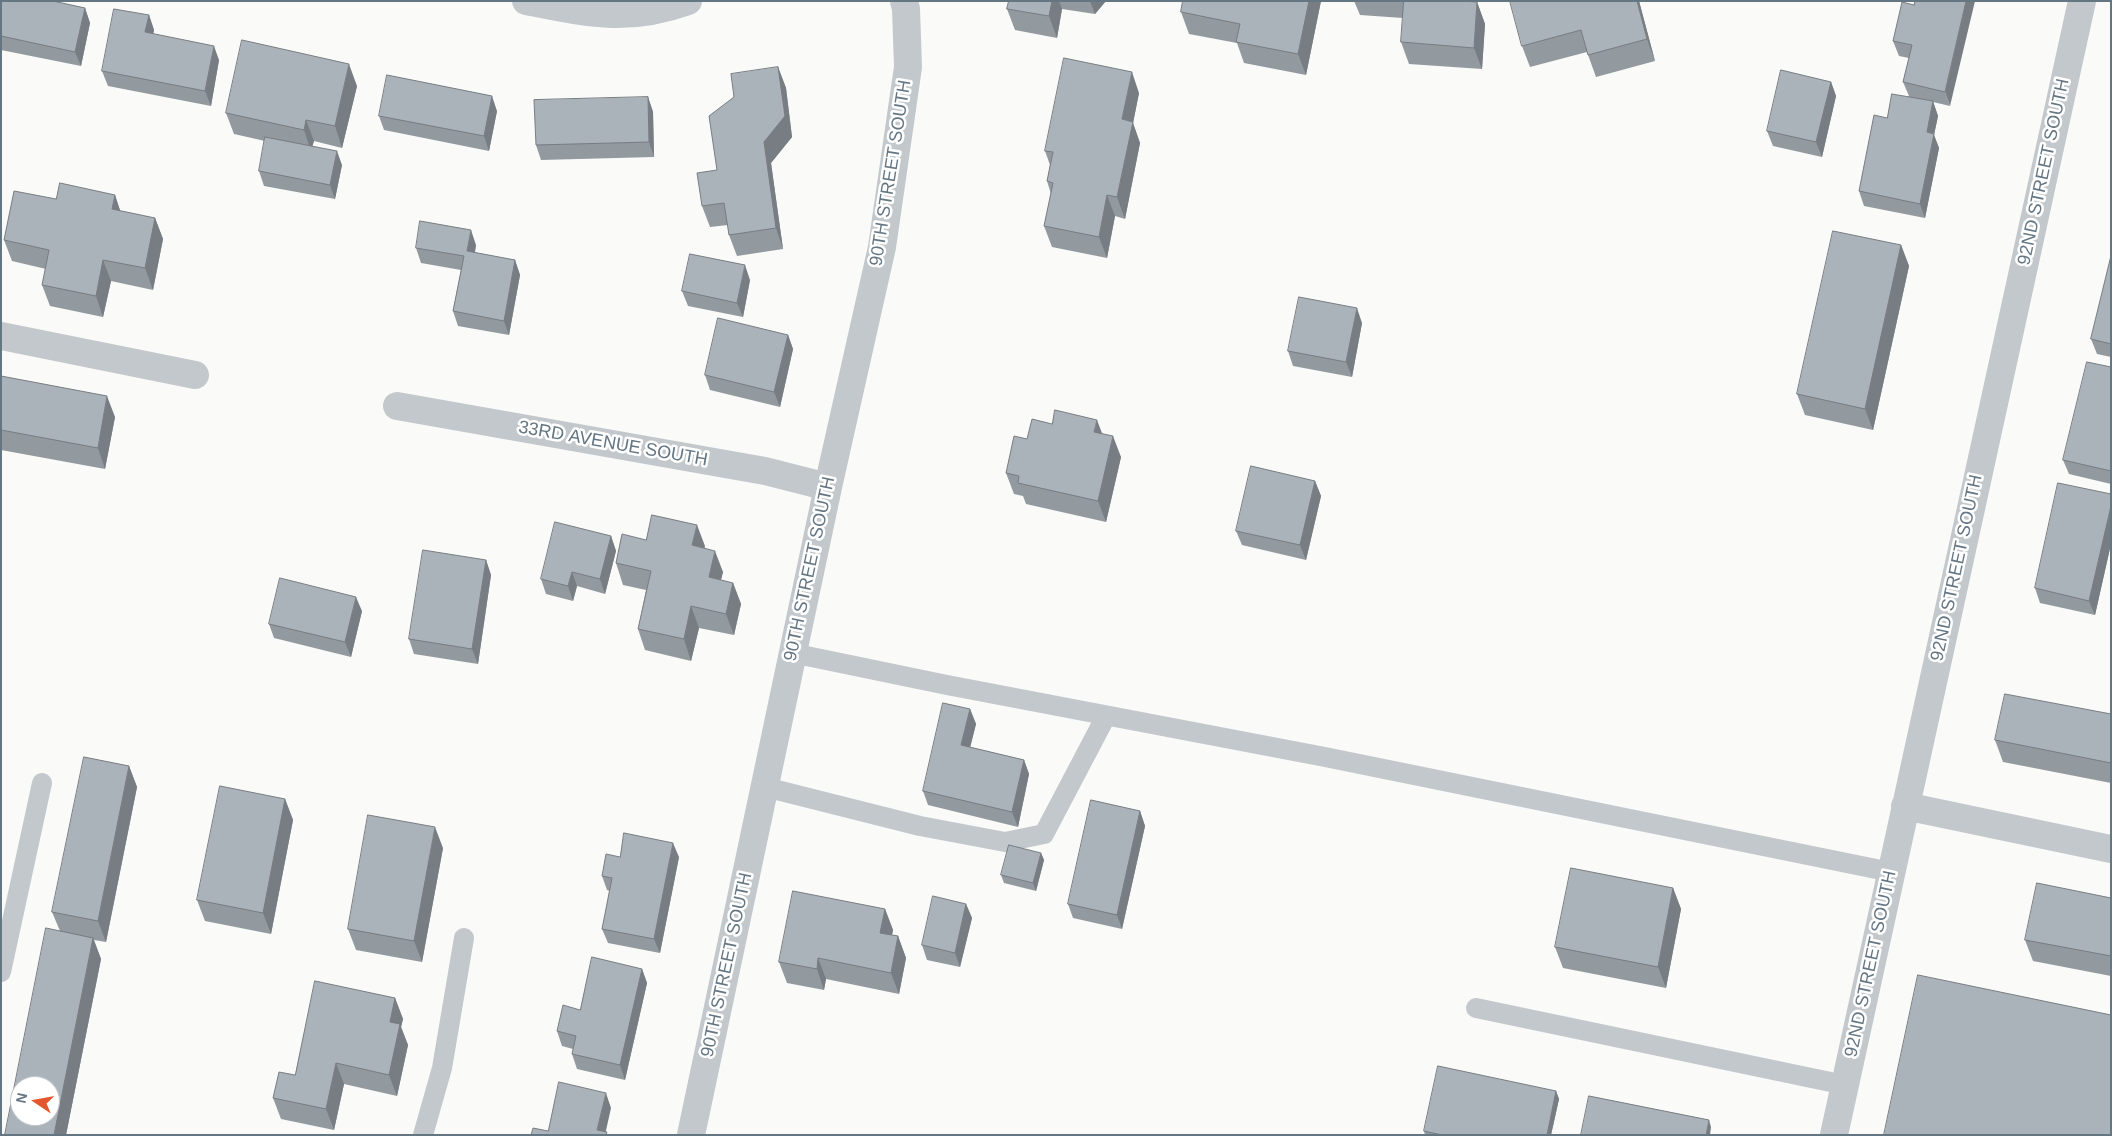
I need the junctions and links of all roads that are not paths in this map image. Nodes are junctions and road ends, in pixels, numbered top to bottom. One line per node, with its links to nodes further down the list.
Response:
1 (526, 1): 2 (street)
2 (688, 1)
3 (904, 1): 8 (street, 90TH STREET SOUTH)
4 (2082, 1): 13 (street, 92ND STREET SOUTH)
5 (1, 336): 6 (street)
6 (196, 375)
7 (397, 406): 8 (street, 33RD AVENUE SOUTH)
8 (828, 488): 9 (street, 90TH STREET SOUTH)
9 (792, 653): 10 (lane); 12 (street, 90TH STREET SOUTH)
10 (1106, 716): 12 (lane); 15 (lane)
11 (42, 784): 17 (lane)
12 (764, 787): 21 (street, 90TH STREET SOUTH)
13 (1905, 806): 14 (street); 15 (street, 92ND STREET SOUTH)
14 (2111, 849)
15 (1891, 872): 19 (street, 92ND STREET SOUTH)
16 (464, 938): 20 (lane)
17 (1, 972)
18 (1476, 1008): 19 (lane)
19 (1845, 1085): 22 (street, 92ND STREET SOUTH)
20 (423, 1135)
21 (691, 1135)
22 (1834, 1135)

